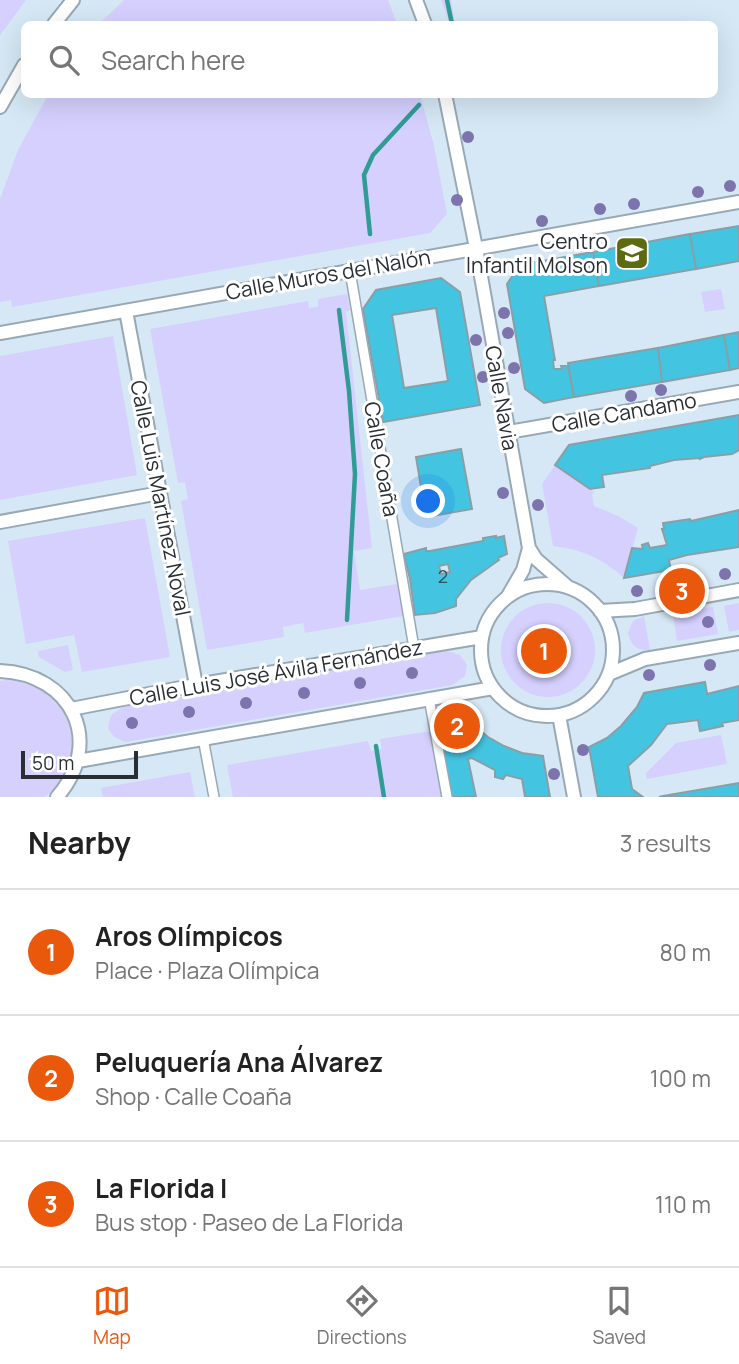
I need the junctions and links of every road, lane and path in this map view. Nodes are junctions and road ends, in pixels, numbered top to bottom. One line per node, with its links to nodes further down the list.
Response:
1 (73, 0): 3 (street)
2 (416, 0): 4 (street)
3 (56, 21)
4 (424, 21)
5 (21, 70): 7 (street)
6 (446, 98): 9 (street, Calle Navia)
7 (0, 107)
8 (739, 202): 9 (street, Calle Muros del Nalón)
9 (476, 248): 10 (street, Calle Muros del Nalón); 14 (street, Calle Navia)
10 (350, 271): 11 (street, Calle Muros del Nalón); 24 (street, Calle Coaña)
11 (126, 311): 12 (street, Calle Muros del Nalón); 15 (street, Calle Luis Martínez Noval)
12 (0, 333)
13 (739, 392): 14 (street, Calle Candamo)
14 (508, 432): 17 (street, Calle Navia)
15 (160, 493): 16 (street); 27 (street, Calle Luis Martínez Noval)
16 (0, 522)
17 (529, 548): 18 (street); 20 (street)
18 (570, 588): 20 (street); 21 (street)
19 (739, 590): 21 (street)
20 (508, 596): 22 (street)
21 (600, 611): 26 (street)
22 (482, 637): 24 (street, Calle Luis José Ávila Fernández); 28 (street)
23 (739, 643): 26 (street)
24 (414, 648): 27 (street, Calle Luis José Ávila Fernández)
25 (0, 671): 30 (street)
26 (609, 674): 31 (street)
27 (196, 685): 30 (street, Calle Luis José Ávila Fernández)
28 (493, 688): 29 (street); 31 (street)
29 (429, 698): 32 (street); 36 (street)
30 (71, 709): 33 (street)
31 (559, 715): 37 (street)
32 (203, 738): 33 (street); 35 (street)
33 (78, 761): 34 (street)
34 (57, 797)
35 (214, 797)
36 (447, 797)
37 (574, 797)

